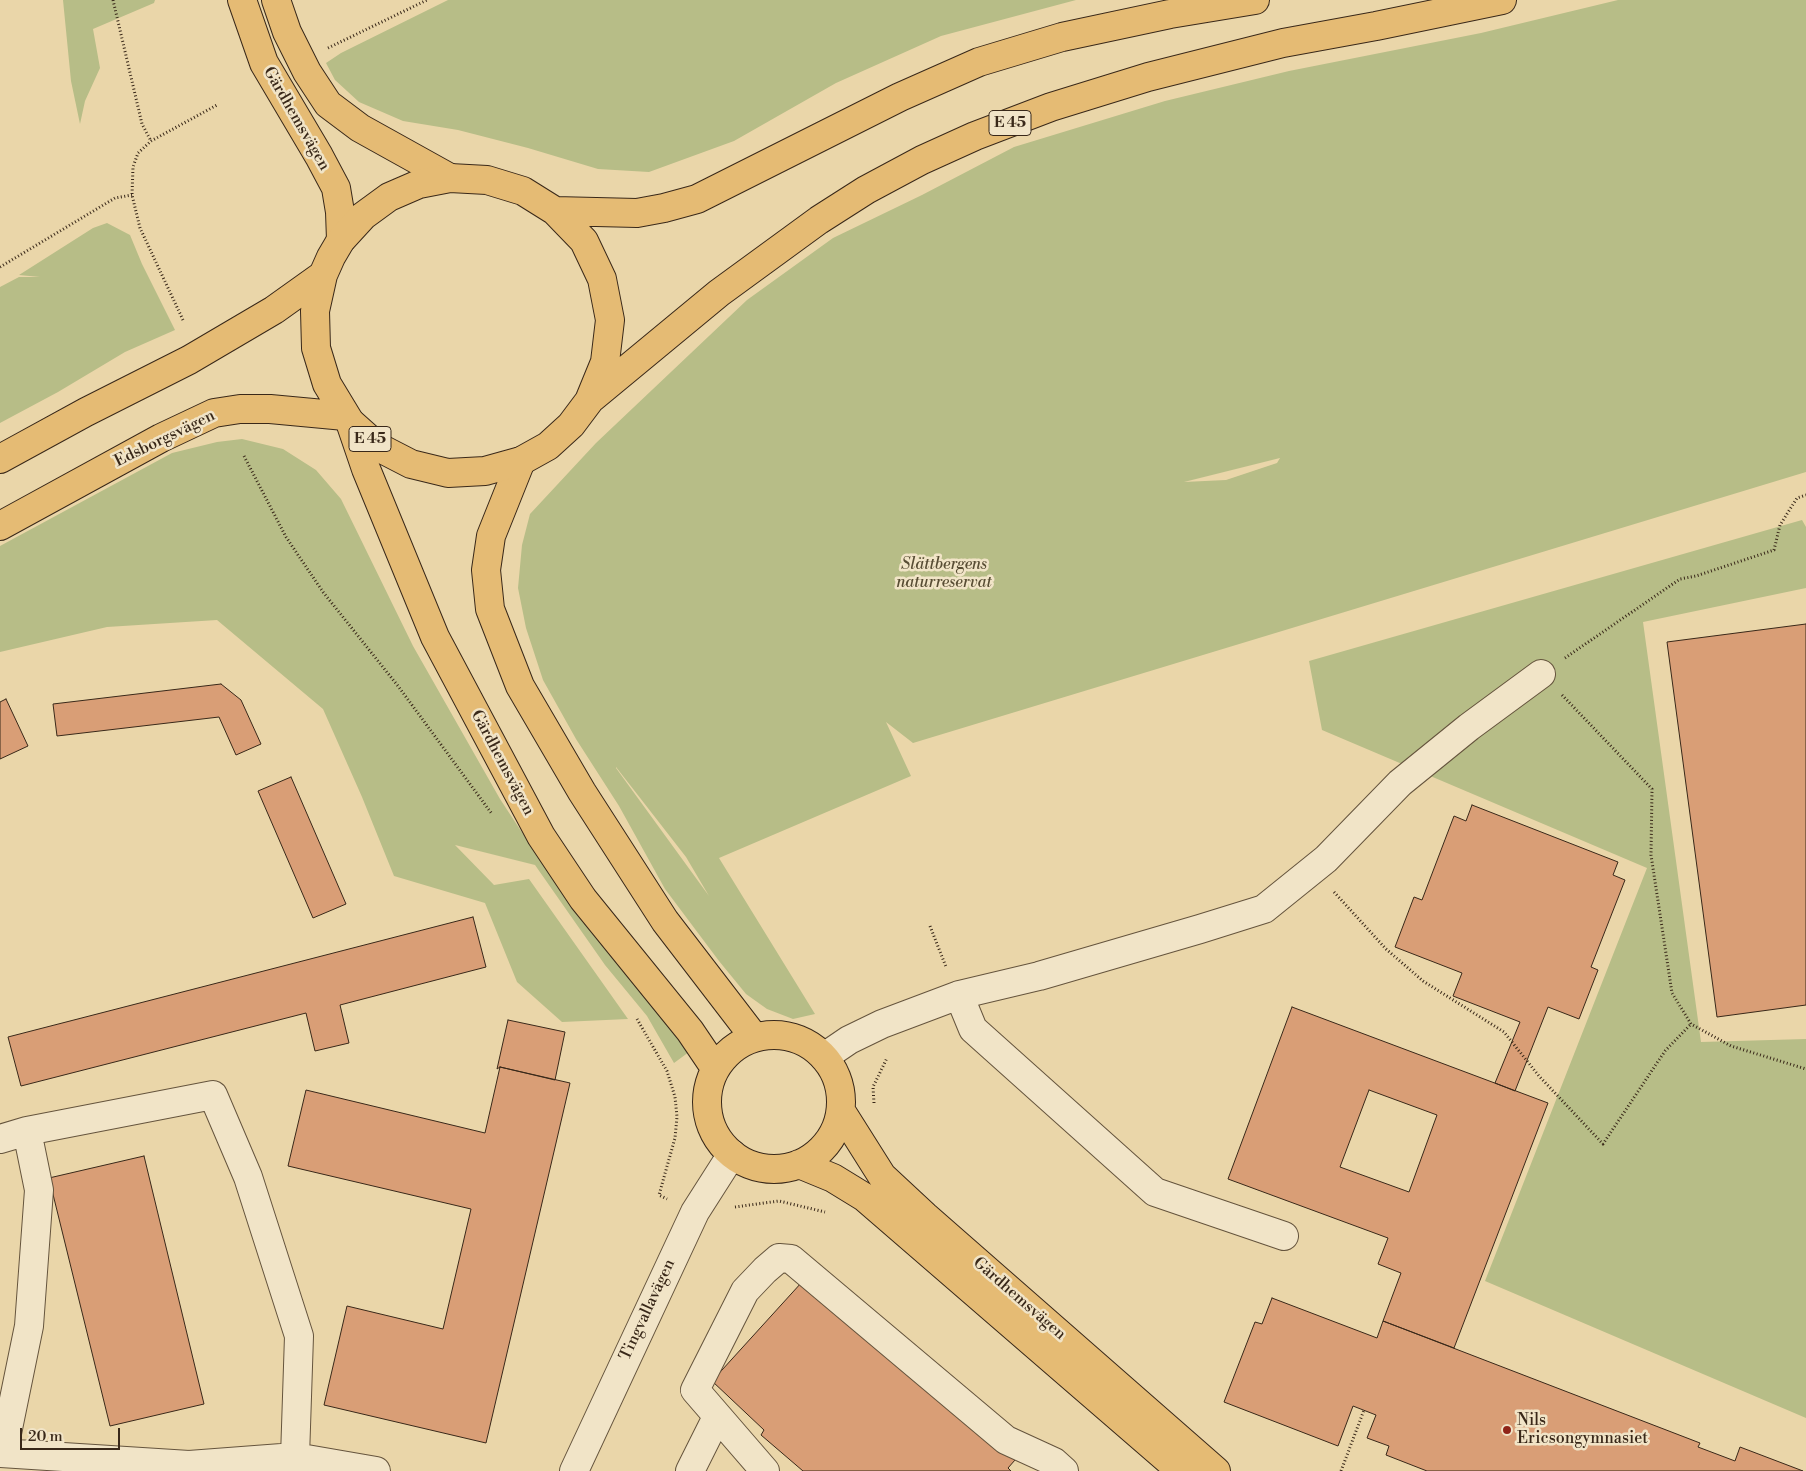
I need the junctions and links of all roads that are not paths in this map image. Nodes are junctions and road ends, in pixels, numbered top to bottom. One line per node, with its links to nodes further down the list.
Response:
1 (242, 0): 7 (main road, Gärdhemsvägen)
2 (276, 0): 5 (main road, Gärdhemsvägen)
3 (1255, 0): 6 (main road, E 45)
4 (1502, 0): 9 (main road, E 45)
5 (450, 178): 6 (main road, E 45); 7 (main road, E 45)
6 (555, 210): 9 (main road, E 45)
7 (341, 240): 8 (main road, E 45)
8 (323, 275): 10 (main road, E 45); 11 (main road, E 45)
9 (589, 401): 12 (main road, E 45)
10 (348, 419): 12 (main road, E 45); 13 (main road, Edsborgsvägen / E 45); 18 (main road, Gärdhemsvägen)
11 (0, 459)
12 (521, 461): 16 (main road)
13 (0, 526)
14 (1541, 674): 15 (street)
15 (959, 995): 17 (street); 24 (street)
16 (754, 1037): 17 (main road, Gärdhemsvägen); 18 (main road, Gärdhemsvägen)
17 (824, 1056): 19 (main road, Gärdhemsvägen)
18 (715, 1068): 22 (main road, Gärdhemsvägen)
19 (840, 1111): 23 (main road, Gärdhemsvägen); 34 (main road, Gärdhemsvägen)
20 (27, 1130): 21 (street); 26 (street); 27 (street)
21 (0, 1138)
22 (732, 1154): 23 (main road, Gärdhemsvägen); 29 (street, Tingvallavägen)
23 (799, 1164): 33 (main road, Gärdhemsvägen)
24 (1284, 1236)
25 (717, 1417): 30 (street); 31 (street); 32 (street)
26 (1, 1453): 27 (street)
27 (295, 1457): 28 (street)
28 (376, 1471)
29 (574, 1471)
30 (690, 1471)
31 (765, 1471)
32 (1064, 1471)
33 (1181, 1471)
34 (1216, 1471)

